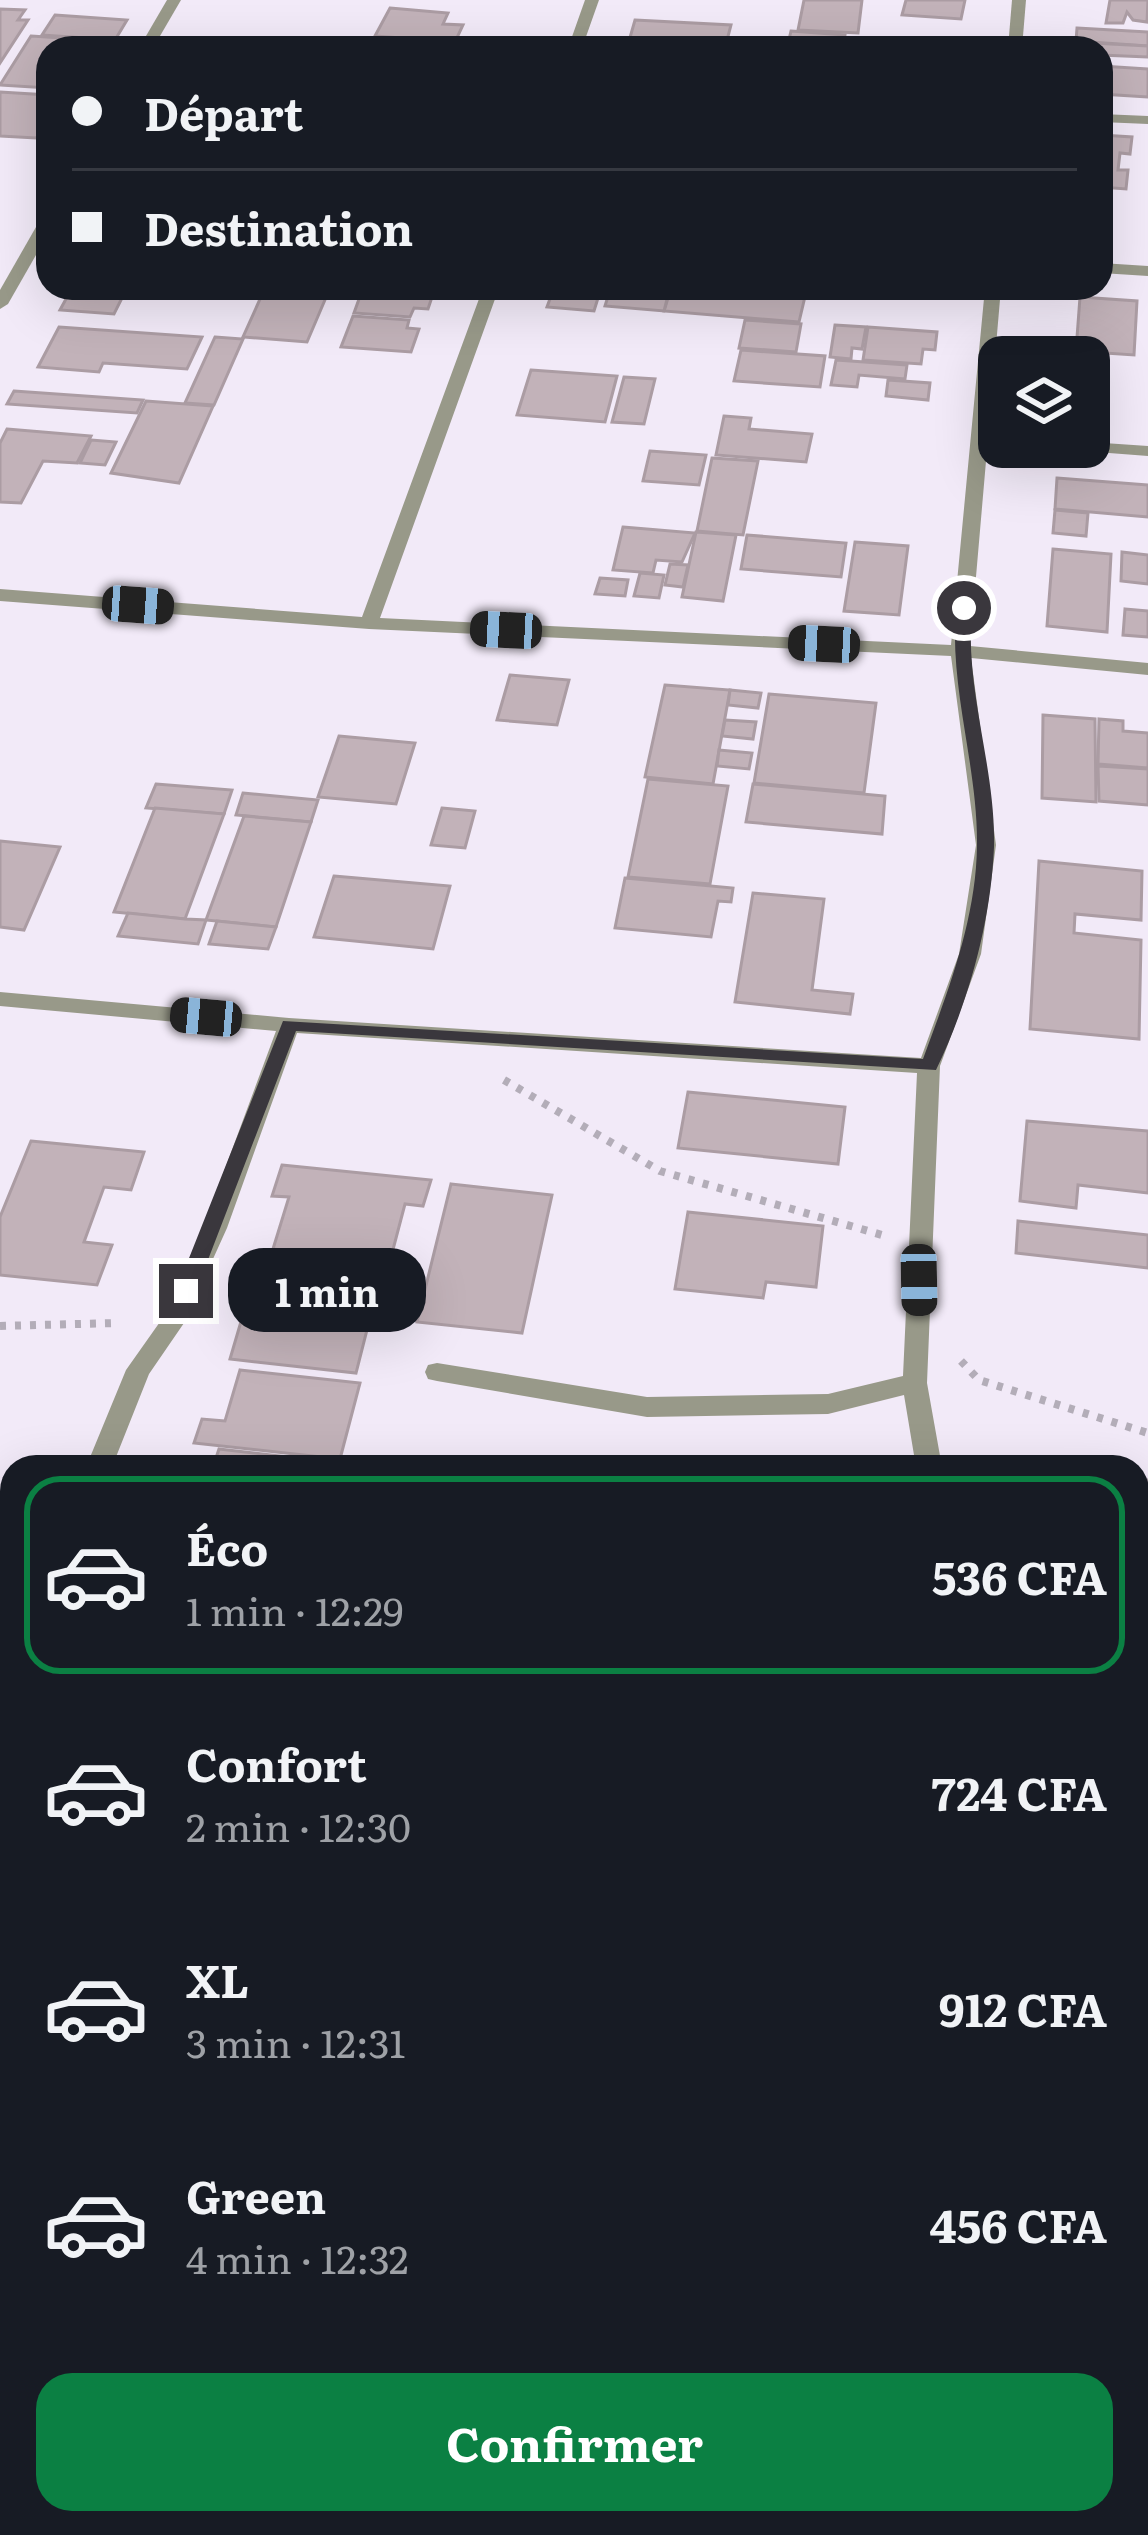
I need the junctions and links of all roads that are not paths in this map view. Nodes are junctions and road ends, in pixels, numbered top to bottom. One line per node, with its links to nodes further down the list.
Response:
1 (174, 0): 4 (street)
2 (592, 0): 5 (street)
3 (1019, 0): 6 (street)
4 (153, 36)
5 (579, 36)
6 (1016, 36)
7 (1113, 119): 8 (street)
8 (1148, 121)
9 (36, 241): 14 (street)
10 (1113, 269): 11 (street)
11 (1148, 271)
12 (487, 300): 20 (street)
13 (993, 300): 15 (street)
14 (0, 304)
15 (992, 336)
16 (1110, 449): 17 (street)
17 (1148, 452)
18 (985, 468): 21 (street)
19 (0, 595): 20 (street)
20 (369, 623): 21 (street)
21 (960, 651): 22 (street); 25 (street)
22 (1148, 669)
23 (0, 999): 24 (street)
24 (289, 1025): 25 (street); 28 (street)
25 (929, 1066): 27 (street)
26 (437, 1372): 27 (street)
27 (915, 1383): 29 (street)
28 (104, 1455)
29 (926, 1455)

